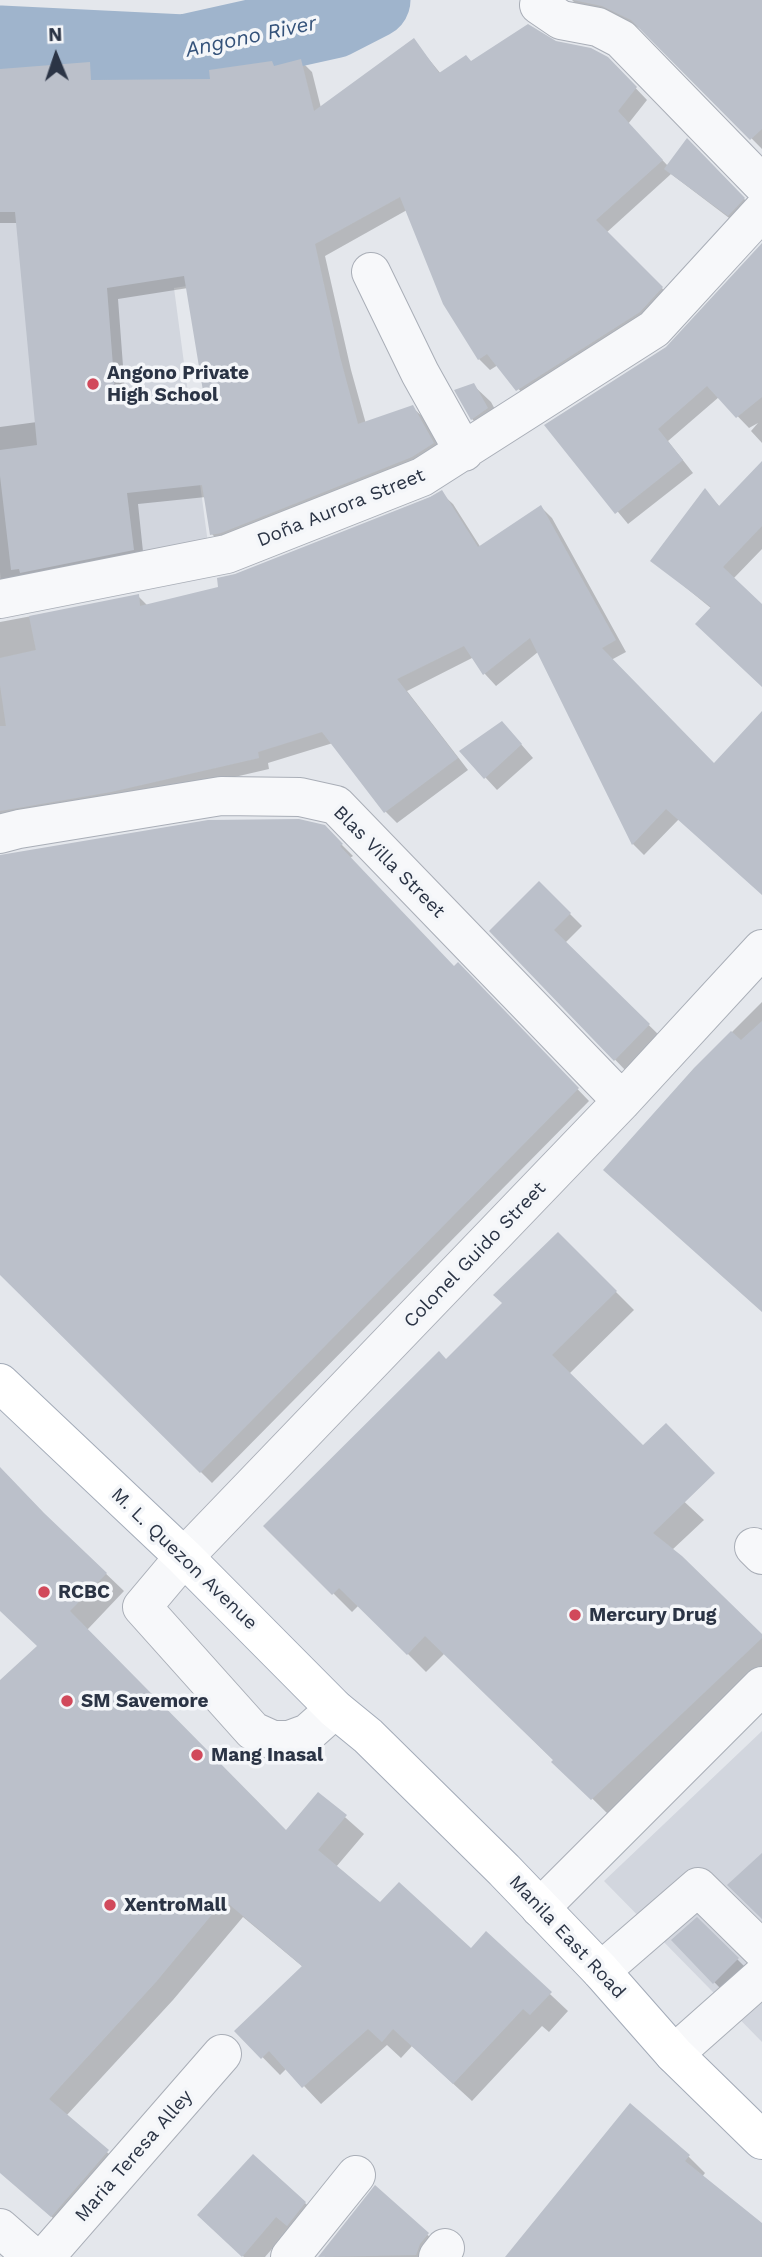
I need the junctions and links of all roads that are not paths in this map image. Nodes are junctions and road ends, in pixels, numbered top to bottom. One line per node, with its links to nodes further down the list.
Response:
1 (540, 5): 2 (street)
2 (762, 184)
3 (762, 211): 5 (street, Doña Aurora Street)
4 (371, 272): 5 (street)
5 (464, 452): 6 (street, Doña Aurora Street)
6 (0, 599)
7 (0, 834): 9 (street, Blas Villa Street)
8 (762, 949): 9 (street, Colonel Guido Street)
9 (622, 1101): 11 (street, Colonel Guido Street)
10 (0, 1382): 11 (main road, M. L. Quezon Avenue)
11 (184, 1557): 13 (main road, M. L. Quezon Avenue); 13 (street, Colonel Guido Street)
12 (762, 1686): 15 (street)
13 (335, 1710): 14 (main road, M. L. Quezon Avenue)
14 (368, 1737): 15 (main road, Manila East Road)
15 (540, 1908): 17 (main road, Manila East Road)
16 (762, 1950): 17 (street)
17 (601, 1971): 20 (main road, Manila East Road)
18 (762, 1976): 20 (street)
19 (222, 2054): 25 (street, Maria Teresa Alley)
20 (674, 2054): 21 (main road, Manila East Road)
21 (762, 2140)
22 (356, 2175): 26 (street)
23 (0, 2228): 24 (street)
24 (33, 2257)
25 (45, 2257)
26 (290, 2257)

